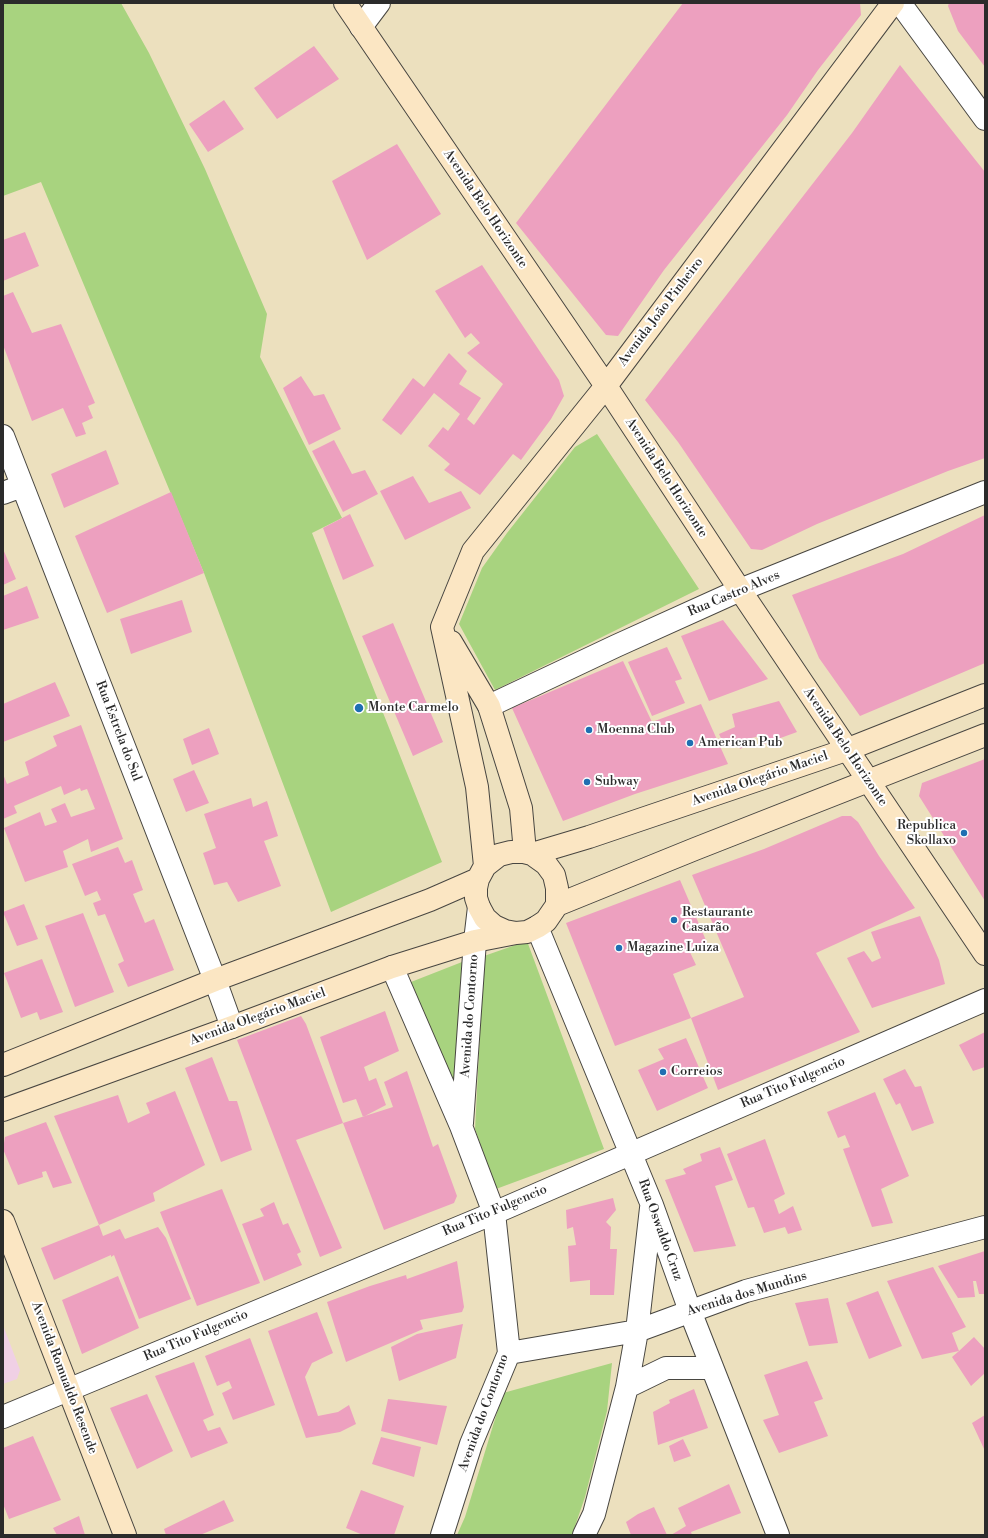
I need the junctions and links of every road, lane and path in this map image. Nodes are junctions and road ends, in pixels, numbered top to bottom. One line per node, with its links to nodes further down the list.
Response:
1 (344, 3): 5 (street, Avenida Belo Horizonte)
2 (379, 3): 5 (street)
3 (893, 3): 7 (street, Avenida João Pinheiro)
4 (900, 3): 6 (street)
5 (361, 27): 7 (street, Avenida Belo Horizonte)
6 (985, 119)
7 (606, 386): 11 (street, Avenida Belo Horizonte); 12 (street, Avenida João Pinheiro)
8 (3, 436): 9 (street, Rua Estrela do Sul)
9 (12, 489): 27 (street, Rua Estrela do Sul)
10 (985, 492): 11 (street, Rua Castro Alves)
11 (740, 590): 14 (street, Rua Castro Alves); 16 (street, Avenida Belo Horizonte)
12 (442, 627): 14 (street); 19 (street)
13 (985, 695): 16 (street, Avenida Olegário Maciel)
14 (488, 706): 18 (street)
15 (985, 735): 17 (street)
16 (846, 750): 17 (street, Avenida Belo Horizonte); 18 (street, Avenida Olegário Maciel)
17 (868, 781): 20 (street); 25 (street, Avenida Belo Horizonte)
18 (529, 853): 19 (street); 20 (street)
19 (481, 872): 21 (street); 27 (street)
20 (557, 905): 22 (street)
21 (479, 907): 23 (street); 24 (street, Avenida do Contorno)
22 (537, 928): 23 (street); 33 (street, Rua Oswaldo Cruz)
23 (516, 933): 24 (street, Avenida Olegário Maciel)
24 (475, 941): 26 (street, Avenida Olegário Maciel); 32 (street, Avenida do Contorno)
25 (985, 954)
26 (392, 967): 29 (street, Avenida Olegário Maciel); 32 (street, Avenida do Contorno)
27 (215, 980): 29 (street, Rua Estrela do Sul); 30 (street)
28 (985, 1000): 33 (street, Rua Tito Fulgencio)
29 (232, 1027): 31 (street, Avenida Olegário Maciel)
30 (3, 1065)
31 (3, 1110)
32 (462, 1126): 35 (street, Avenida do Contorno)
33 (631, 1153): 34 (street, Rua Oswaldo Cruz); 35 (street, Rua Tito Fulgencio)
34 (652, 1204): 38 (street, Rua Oswaldo Cruz); 39 (street)
35 (494, 1213): 40 (street, Avenida do Contorno); 43 (street, Rua Tito Fulgencio)
36 (3, 1221): 43 (street, Avenida Romualdo Resende)
37 (985, 1227): 38 (street, Avenida dos Mundins)
38 (690, 1311): 39 (street, Avenida dos Mundins); 41 (street, Rua Oswaldo Cruz)
39 (637, 1331): 40 (street, Avenida dos Mundins); 42 (street)
40 (508, 1352): 46 (street, Avenida do Contorno)
41 (712, 1368): 42 (street); 48 (street, Rua Oswaldo Cruz)
42 (627, 1388): 47 (street)
43 (68, 1389): 44 (street, Rua Tito Fulgencio); 45 (street, Avenida Romualdo Resende)
44 (3, 1417)
45 (125, 1535)
46 (442, 1535)
47 (584, 1535)
48 (778, 1535)

